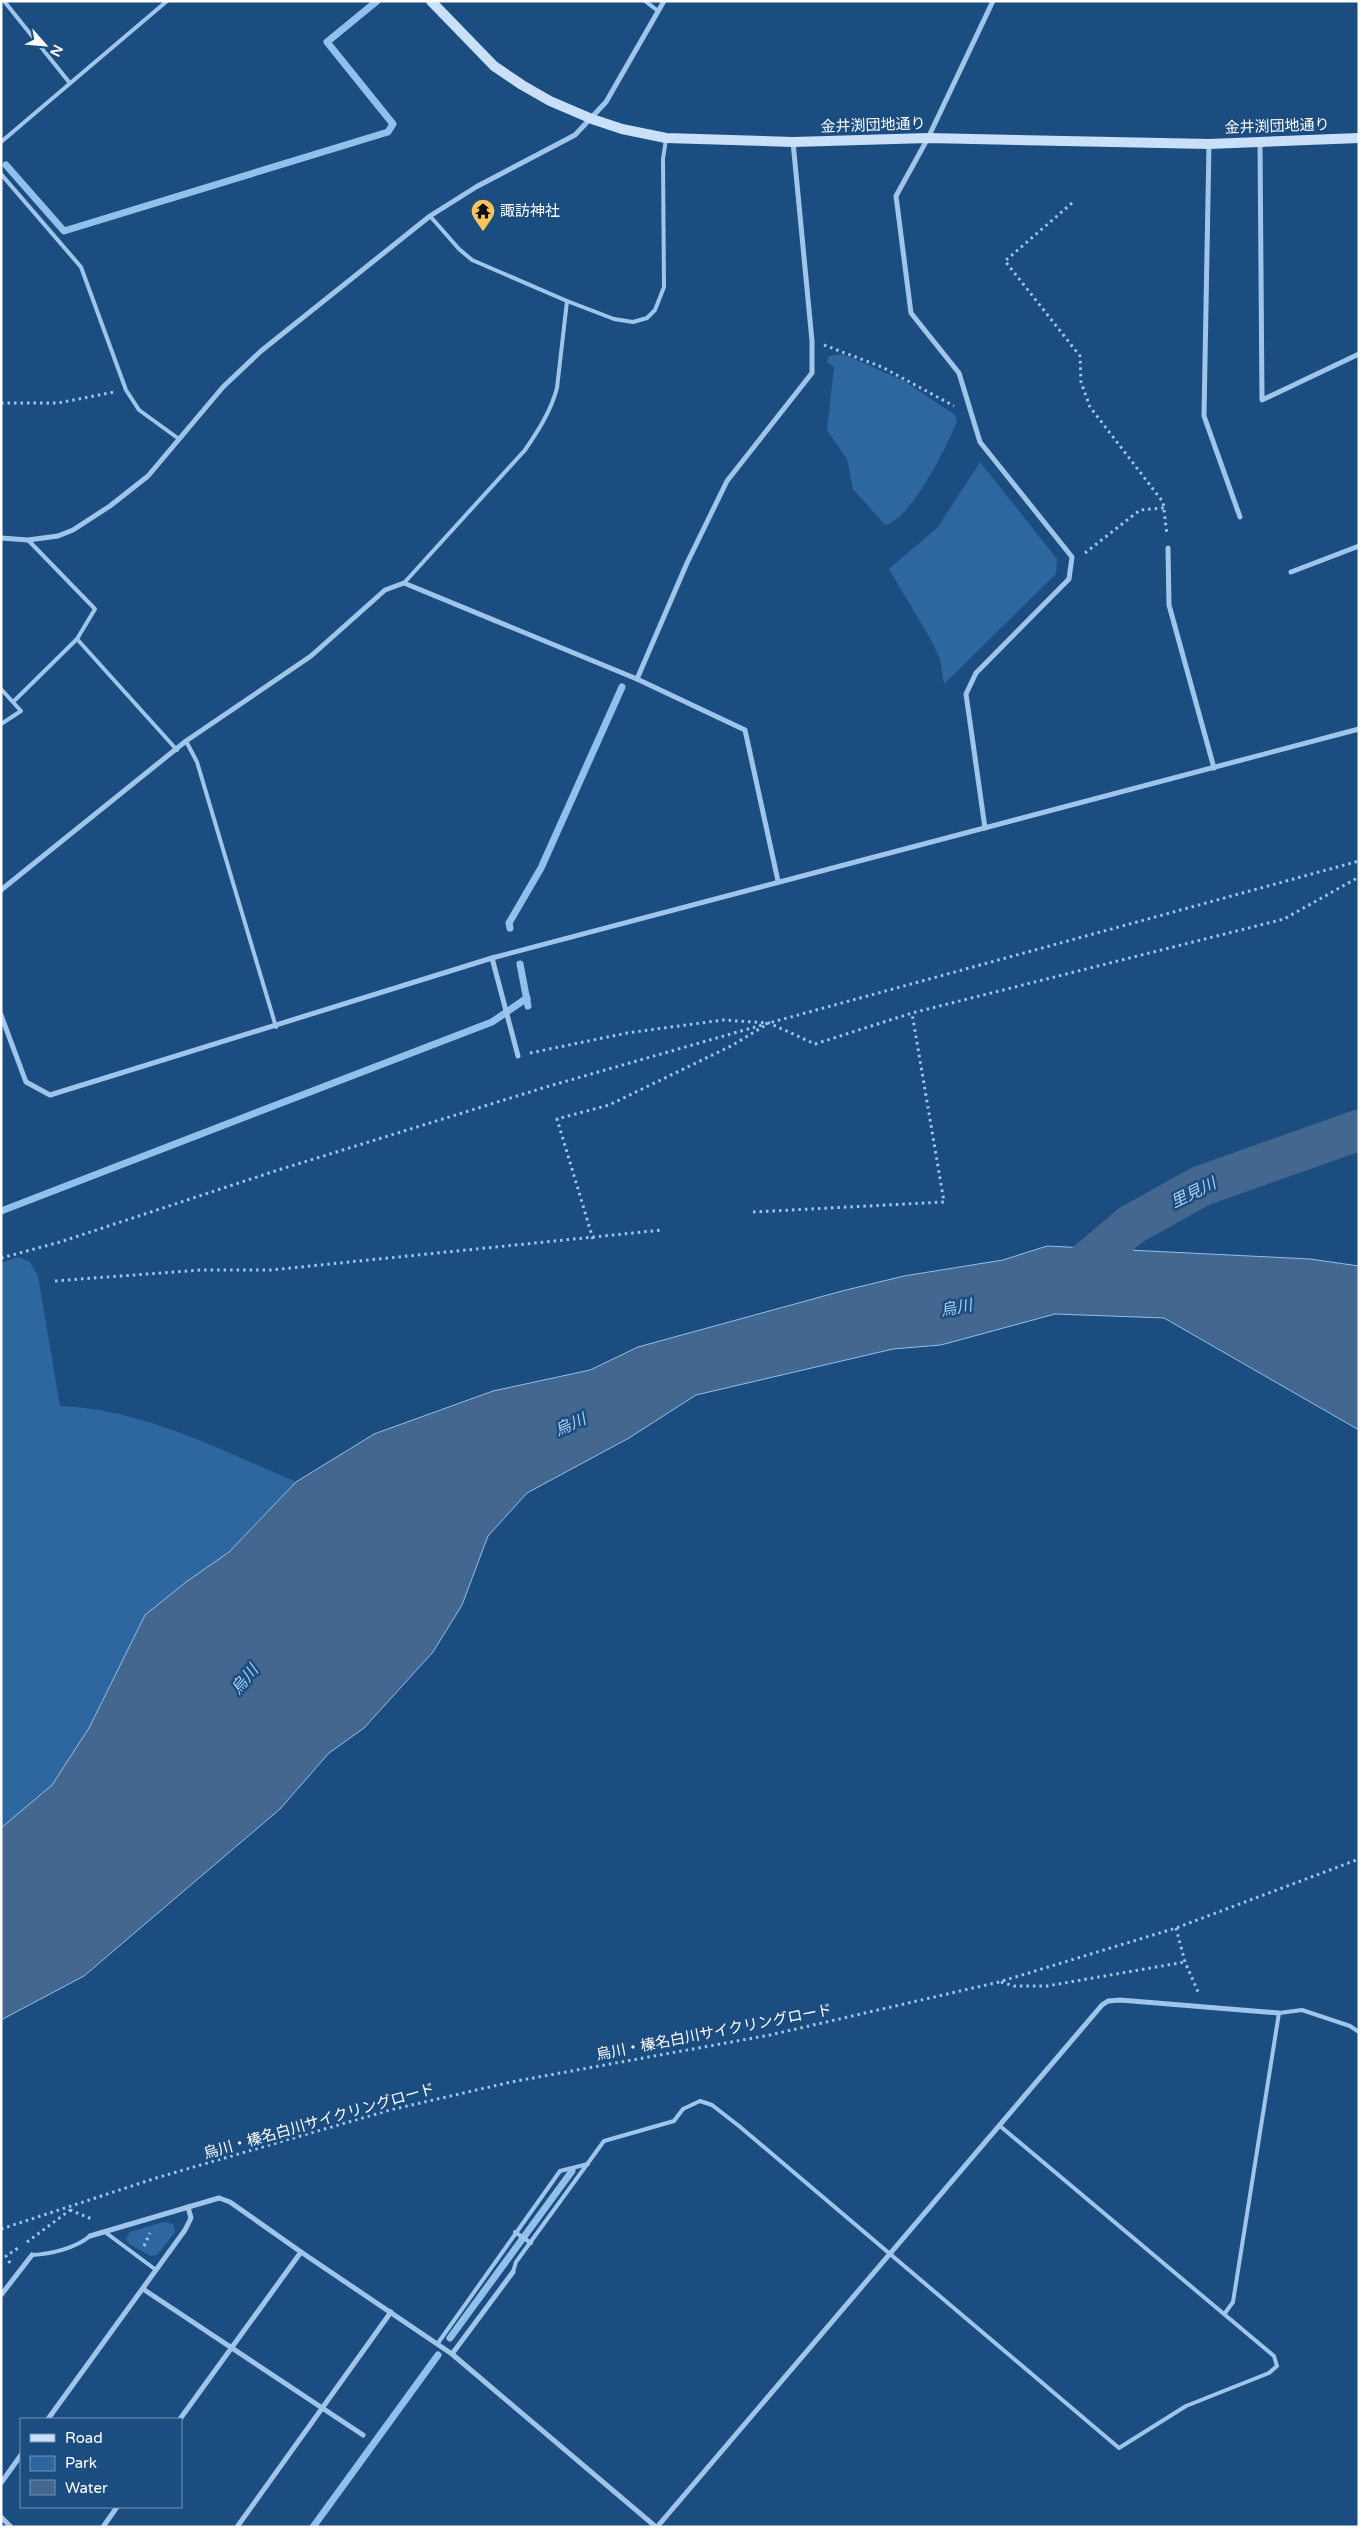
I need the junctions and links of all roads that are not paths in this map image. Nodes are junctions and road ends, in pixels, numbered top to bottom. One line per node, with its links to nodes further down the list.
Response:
1 (4, 1): 8 (lane)
2 (167, 1): 8 (lane)
3 (431, 1): 9 (street, 金井渕団地通り)
4 (645, 1): 7 (lane)
5 (664, 1): 7 (street)
6 (993, 1): 11 (street)
7 (658, 11): 9 (street)
8 (69, 82): 13 (lane)
9 (592, 119): 10 (street, 金井渕団地通り); 18 (street)
10 (666, 138): 14 (street, 金井渕団地通り); 19 (lane)
11 (928, 138): 14 (street, 金井渕団地通り); 16 (street, 金井渕団地通り); 38 (street)
12 (1359, 138): 15 (street, 金井渕団地通り)
13 (1, 142)
14 (793, 142): 30 (street)
15 (1260, 142): 16 (street, 金井渕団地通り); 20 (street)
16 (1209, 144): 22 (street)
17 (1, 174): 21 (lane)
18 (430, 216): 19 (lane); 21 (street)
19 (567, 301): 28 (lane)
20 (1359, 354)
21 (180, 439): 24 (street)
22 (1240, 517)
23 (1, 538): 24 (street)
24 (28, 540): 29 (lane)
25 (1359, 546): 27 (street)
26 (1168, 548): 37 (street)
27 (1291, 572)
28 (404, 583): 30 (street); 35 (street)
29 (77, 639): 32 (lane); 36 (lane)
30 (637, 679): 39 (street)
31 (1, 689): 32 (lane)
32 (14, 701): 33 (lane)
33 (1, 724)
34 (1359, 729): 37 (street)
35 (186, 741): 36 (street); 43 (lane)
36 (176, 750): 40 (street)
37 (1214, 768): 38 (street)
38 (985, 828): 39 (street)
39 (778, 881): 41 (street)
40 (1, 890)
41 (492, 958): 43 (street); 44 (street)
42 (1, 1015): 43 (street)
43 (276, 1027)
44 (518, 1056)
45 (1279, 2014): 46 (lane); 47 (street); 62 (lane)
46 (1359, 2032)
47 (1000, 2126): 55 (street); 62 (lane)
48 (588, 2164): 51 (lane); 53 (lane); 55 (lane)
49 (188, 2206): 50 (street); 54 (street); 57 (street)
50 (105, 2232): 52 (street); 57 (lane)
51 (517, 2233): 53 (lane); 63 (lane)
52 (90, 2236): 56 (lane)
53 (529, 2242): 58 (lane)
54 (301, 2252): 61 (street); 64 (street)
55 (890, 2254): 62 (lane); 77 (street)
56 (32, 2255): 60 (street)
57 (156, 2270): 59 (street)
58 (512, 2272): 65 (street)
59 (143, 2289): 64 (street); 67 (street)
60 (1, 2295)
61 (391, 2312): 63 (street); 66 (street)
62 (1225, 2313)
63 (438, 2343): 65 (street)
64 (231, 2348): 66 (street); 68 (street)
65 (452, 2354): 77 (street)
66 (321, 2409): 69 (street); 76 (street)
67 (49, 2418)
68 (181, 2418)
69 (363, 2435)
70 (20, 2457): 71 (street)
71 (1, 2483)
72 (117, 2508): 75 (street)
73 (1, 2516): 74 (street)
74 (11, 2527)
75 (103, 2527)
76 (236, 2527)
77 (656, 2527)

